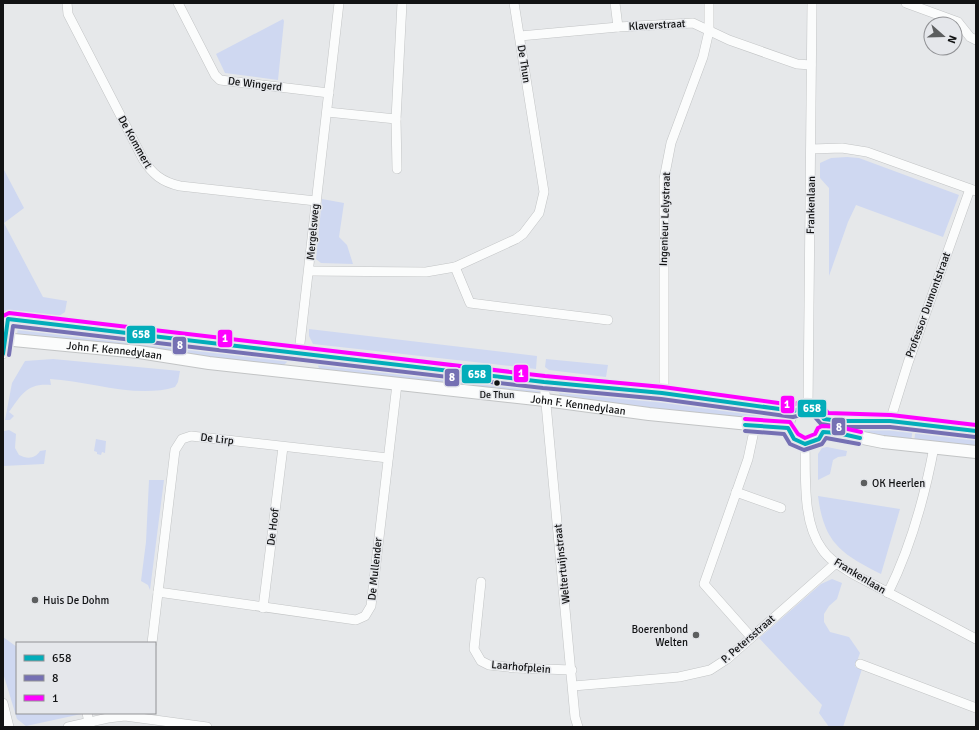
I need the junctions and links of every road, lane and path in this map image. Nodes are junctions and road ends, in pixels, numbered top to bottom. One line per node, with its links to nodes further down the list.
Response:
1 (67, 3): 21 (street, De Kommert)
2 (178, 3): 15 (street, De Wingerd)
3 (339, 3): 15 (street, Mergelsweg)
4 (402, 3): 17 (street)
5 (514, 3): 12 (street, De Thun)
6 (615, 3): 10 (street)
7 (709, 3): 11 (street, Ingenieur Lelystraat)
8 (812, 3): 14 (street, Frankenlaan)
9 (906, 3): 13 (street)
10 (618, 27): 11 (street, Klaverstraat); 12 (street, Klaverstraat)
11 (709, 31): 14 (street, Klaverstraat); 32 (street, Ingenieur Lelystraat)
12 (520, 36): 22 (street, De Thun)
13 (976, 40)
14 (811, 65): 18 (street, Frankenlaan)
15 (329, 93): 16 (street, Mergelsweg)
16 (326, 112): 17 (street); 21 (street, Mergelsweg)
17 (396, 119): 19 (street)
18 (811, 149): 20 (street); 34 (street, Frankenlaan)
19 (397, 169)
20 (973, 190): 37 (street, Professor Dumontstraat)
21 (316, 202): 23 (street, Mergelsweg)
22 (455, 267): 23 (street, De Thun); 25 (street)
23 (309, 270): 27 (street, Mergelsweg)
24 (6, 319): 26 (street); 27 (street, John F. Kennedylaan)
25 (608, 320)
26 (4, 339): 28 (street); 29 (street, John F. Kennedylaan)
27 (299, 352): 29 (street); 30 (street, John F. Kennedylaan)
28 (3, 354)
29 (297, 373): 31 (street, John F. Kennedylaan)
30 (544, 382): 32 (street, John F. Kennedylaan); 33 (street, Weltertuijnstraat)
31 (396, 384): 33 (street, John F. Kennedylaan); 46 (street, De Mullender)
32 (662, 393): 35 (street, John F. Kennedylaan)
33 (545, 400): 38 (street, John F. Kennedylaan); 58 (street, Weltertuijnstraat)
34 (808, 407): 35 (street); 36 (street)
35 (794, 411): 39 (street)
36 (824, 419): 37 (street); 41 (street)
37 (890, 421): 40 (street)
38 (755, 426): 39 (street, John F. Kennedylaan); 47 (street)
39 (788, 428): 42 (street)
40 (976, 431)
41 (823, 432): 42 (street); 44 (street)
42 (805, 444): 49 (street, Frankenlaan)
43 (283, 447): 46 (street, De Lirp); 51 (street, De Lirp); 53 (street, De Hoof)
44 (934, 447): 45 (street); 52 (street)
45 (976, 452)
46 (388, 458): 53 (street, De Mullender)
47 (736, 492): 48 (street); 54 (street)
48 (781, 508)
49 (836, 563): 52 (street, Frankenlaan); 54 (street, P. Petersstraat)
50 (481, 582): 58 (street, Laarhofplein)
51 (158, 592): 53 (street, De Mullender); 56 (street, De Lirp)
52 (888, 593): 55 (street, Frankenlaan)
53 (264, 608)
54 (751, 637): 59 (street, P. Petersstraat)
55 (976, 639)
56 (152, 642)
57 (860, 664): 61 (street)
58 (572, 670): 59 (street, Weltertuijnstraat)
59 (573, 686): 67 (street, Weltertuijnstraat)
60 (3, 703): 64 (street)
61 (976, 708)
62 (143, 715): 63 (street); 66 (street)
63 (89, 721): 65 (street)
64 (9, 727)
65 (68, 727)
66 (207, 727)
67 (578, 727)

